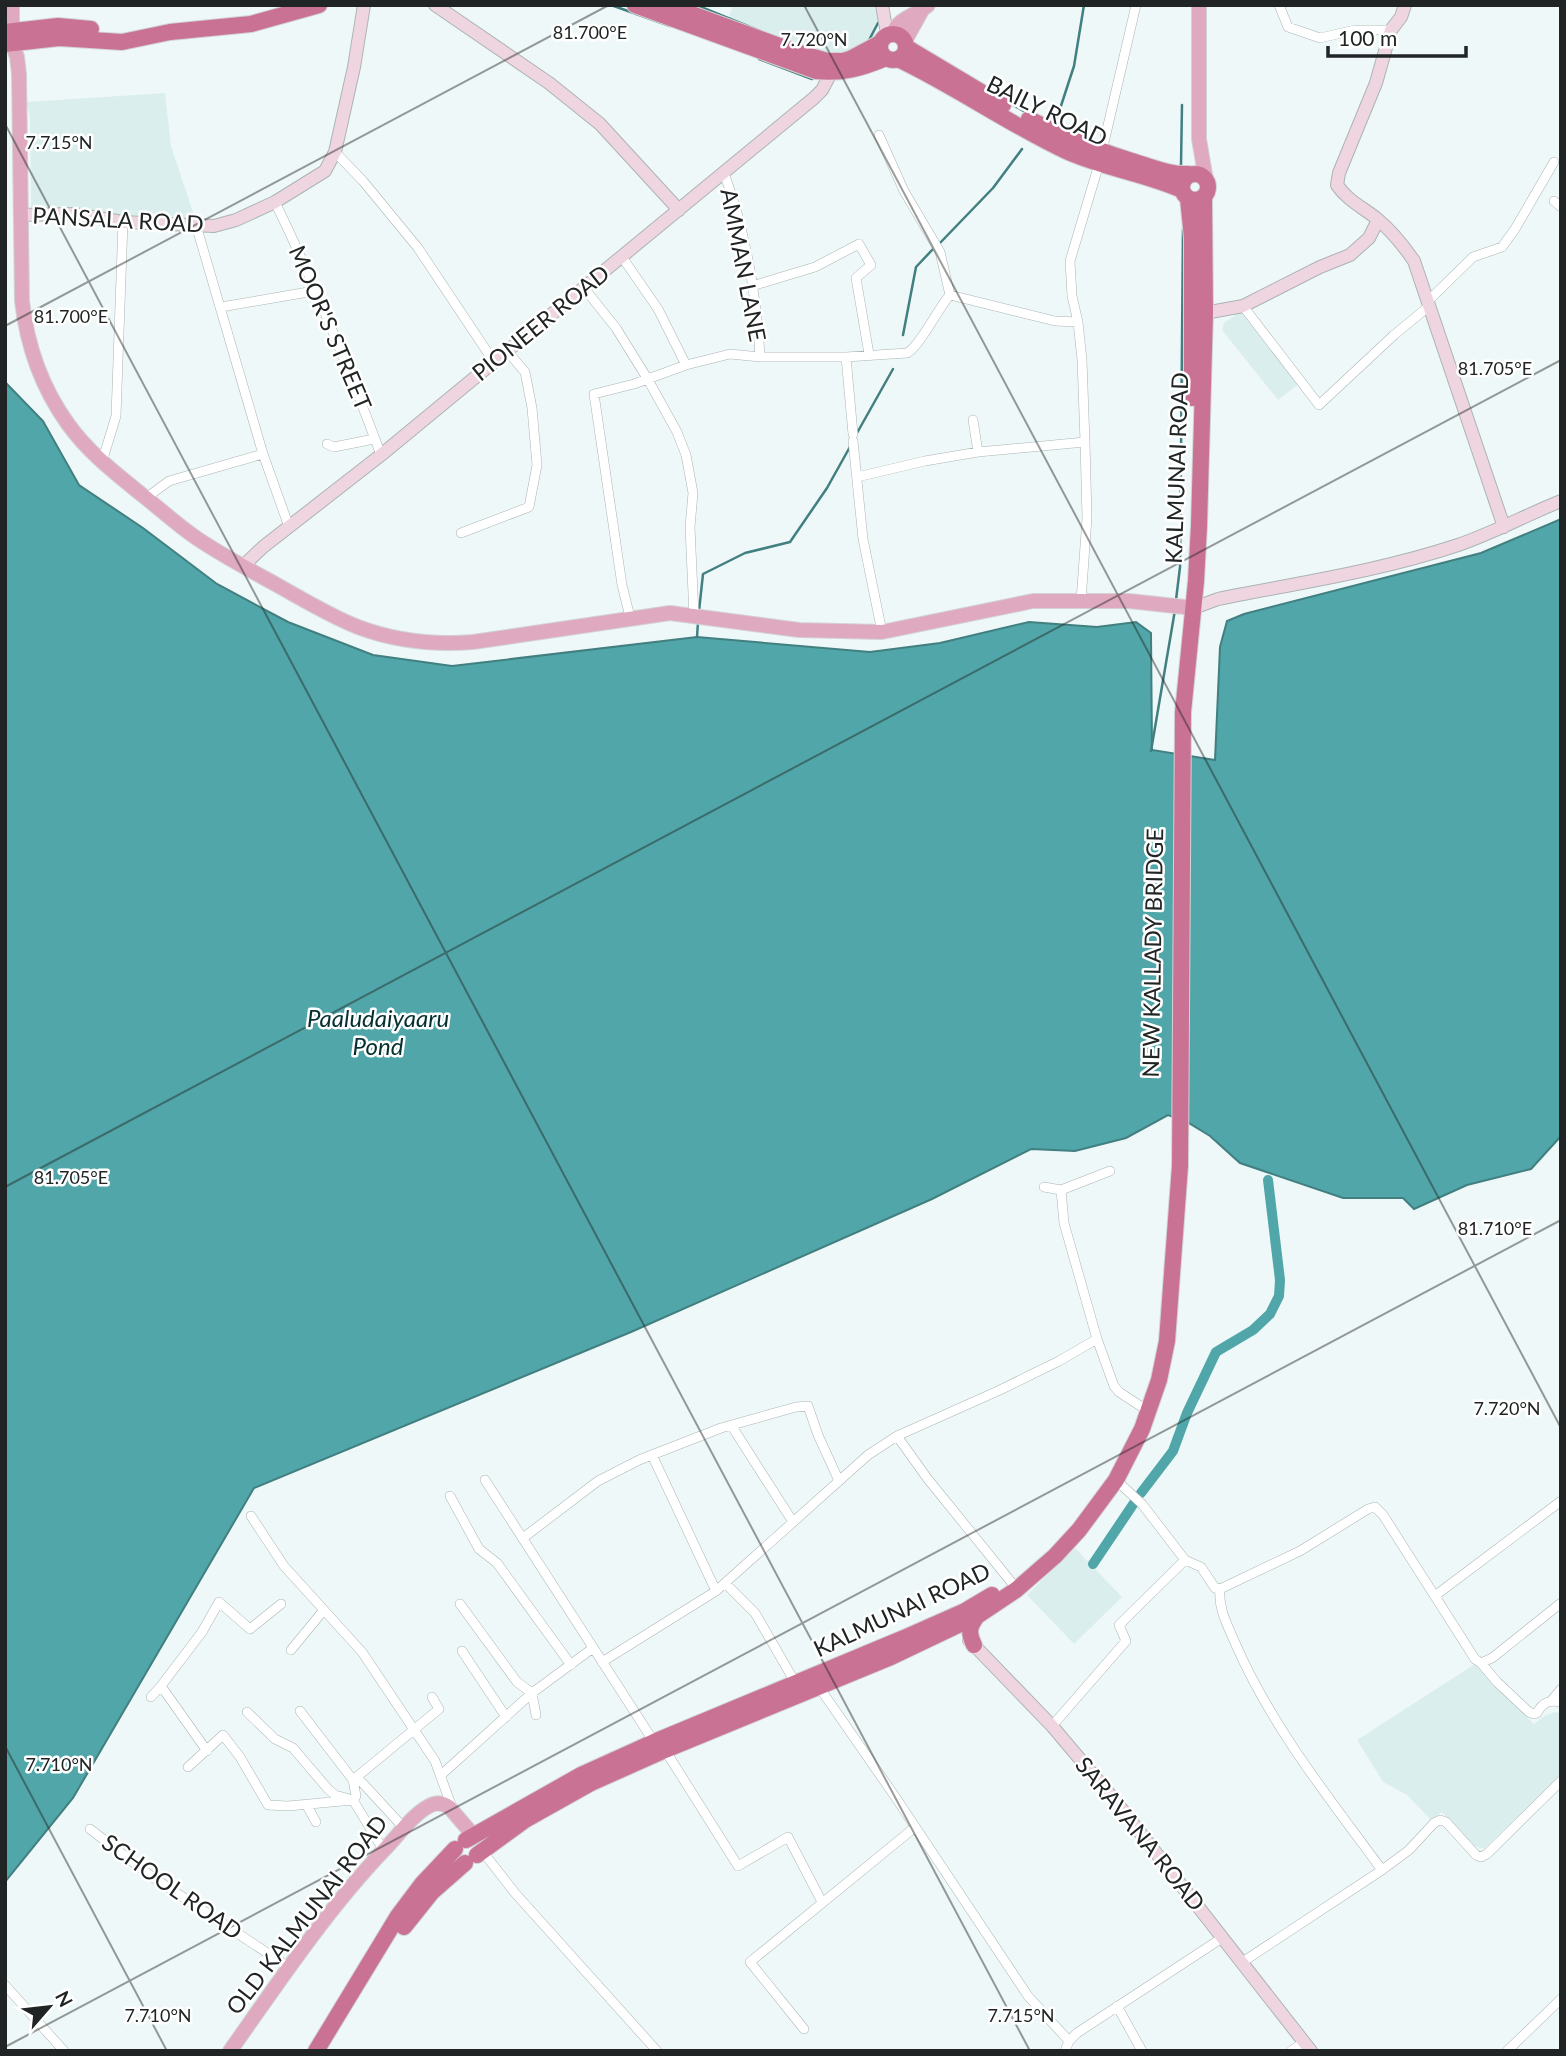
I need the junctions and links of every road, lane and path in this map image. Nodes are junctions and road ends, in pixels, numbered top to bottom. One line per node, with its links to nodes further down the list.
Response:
1 (12, 5): 15 (main road)
2 (287, 5): 15 (highway)
3 (319, 5): 15 (highway)
4 (363, 5): 20 (street, PANSALA ROAD)
5 (435, 5): 27 (street)
6 (635, 5): 17 (highway)
7 (667, 5): 16 (highway)
8 (882, 5): 16 (street)
9 (1136, 5): 21 (street)
10 (1199, 5): 19 (main road)
11 (1279, 5): 14 (street)
12 (1405, 5): 14 (street)
13 (924, 9): 16 (main road)
14 (1391, 30): 29 (street)
15 (8, 37): 28 (main road)
16 (893, 45): 17 (highway); 21 (highway, BAILY ROAD)
17 (831, 73): 23 (street, PIONEER ROAD)
18 (879, 135): 36 (street)
19 (1199, 139): 24 (main road); 25 (main road)
20 (335, 152): 26 (street, PANSALA ROAD); 46 (street)
21 (1100, 158): 24 (highway, BAILY ROAD); 25 (highway, BAILY ROAD); 41 (street)
22 (1554, 162): 37 (street)
23 (724, 173): 27 (street, PIONEER ROAD); 33 (street, AMMAN LANE)
24 (1189, 174): 25 (highway)
25 (1195, 191): 40 (highway, KALMUNAI ROAD); 67 (highway, KALMUNAI ROAD)
26 (275, 202): 31 (street, PANSALA ROAD); 35 (street, MOOR'S STREET)
27 (679, 210): 32 (street, PIONEER ROAD)
28 (21, 215): 30 (street, PANSALA ROAD); 56 (main road)
29 (1378, 220): 37 (street); 38 (street)
30 (123, 222): 31 (street, PANSALA ROAD); 56 (street)
31 (196, 225): 39 (street)
32 (622, 257): 34 (street, PIONEER ROAD); 47 (street)
33 (752, 286): 43 (street); 45 (street, AMMAN LANE)
34 (584, 288): 42 (street, PIONEER ROAD); 48 (street)
35 (314, 291): 39 (street); 50 (street, MOOR'S STREET)
36 (950, 295): 41 (street); 43 (street)
37 (1428, 304): 38 (street); 61 (street)
38 (1243, 306): 40 (street)
39 (221, 307): 54 (street)
40 (1205, 313): 64 (highway, KALMUNAI ROAD)
41 (1078, 322): 51 (street)
42 (507, 351): 46 (street, PIONEER ROAD); 62 (street)
43 (869, 354): 44 (street)
44 (846, 356): 45 (street); 57 (street)
45 (760, 357): 47 (street)
46 (494, 362): 55 (street, PIONEER ROAD)
47 (686, 365): 48 (street)
48 (647, 378): 68 (street); 69 (street)
49 (973, 420): 53 (street)
50 (374, 439): 52 (street); 55 (street, MOOR'S STREET)
51 (1085, 442): 53 (street); 66 (street)
52 (327, 444)
53 (978, 452): 57 (street)
54 (263, 454): 58 (street); 60 (street)
55 (381, 455): 60 (street, PIONEER ROAD)
56 (102, 462): 58 (main road)
57 (857, 477): 70 (street)
58 (146, 498): 63 (main road)
59 (1561, 501): 61 (street)
60 (289, 527): 63 (street, PIONEER ROAD)
61 (1504, 527): 65 (street)
62 (461, 533)
63 (243, 566): 69 (main road)
64 (1196, 581): 65 (street); 67 (highway, KALMUNAI ROAD)
65 (1233, 596): 67 (street)
66 (1081, 600): 67 (main road); 70 (main road)
67 (1189, 613): 71 (highway, KALMUNAI ROAD)
68 (694, 616): 69 (main road); 70 (main road)
69 (630, 617)
70 (883, 632)
71 (1180, 740): 72 (highway, NEW KALLADY BRIDGE)
72 (1177, 1166): 77 (highway, KALMUNAI ROAD); 81 (highway, KALMUNAI ROAD)
73 (1110, 1171): 75 (street)
74 (1044, 1187): 75 (street)
75 (1061, 1190): 76 (street)
76 (1097, 1339): 77 (street); 79 (street)
77 (1142, 1407): 81 (highway, KALMUNAI ROAD)
78 (731, 1425): 80 (street); 83 (street); 87 (street)
79 (897, 1436): 83 (street); 91 (street)
80 (652, 1455): 88 (street); 93 (street)
81 (1113, 1478): 89 (street); 91 (highway, KALMUNAI ROAD); 99 (highway, KALMUNAI ROAD)
82 (485, 1480): 88 (street)
83 (839, 1481): 87 (street)
84 (450, 1496): 107 (street)
85 (1561, 1501): 94 (street)
86 (251, 1516): 98 (street)
87 (793, 1522): 90 (street)
88 (523, 1538): 102 (street)
89 (1185, 1560): 92 (street); 120 (street)
90 (725, 1583): 93 (street); 108 (street)
91 (1012, 1583): 108 (highway, KALMUNAI ROAD)
92 (1220, 1589): 94 (street); 138 (street)
93 (716, 1591): 105 (street)
94 (1436, 1595): 106 (street)
95 (281, 1604): 109 (street)
96 (460, 1604): 112 (street)
97 (1561, 1604): 106 (street)
98 (323, 1611): 103 (street); 121 (street)
99 (977, 1616): 100 (highway, KALMUNAI ROAD); 101 (highway)
100 (957, 1626): 101 (street, SARAVANA ROAD); 110 (highway, KALMUNAI ROAD)
101 (974, 1645): 120 (street, SARAVANA ROAD)
102 (593, 1648): 105 (street); 107 (street)
103 (291, 1650)
104 (462, 1651): 119 (street)
105 (602, 1662): 122 (street)
106 (1481, 1663): 115 (street)
107 (571, 1665): 112 (street)
108 (796, 1684): 122 (highway, KALMUNAI ROAD)
109 (161, 1686): 114 (street); 123 (street)
110 (819, 1687): 122 (highway, KALMUNAI ROAD); 133 (street)
111 (1561, 1689): 115 (street)
112 (532, 1693): 118 (street); 119 (street)
113 (432, 1697): 121 (street)
114 (151, 1698)
115 (1556, 1701)
116 (300, 1711): 126 (street)
117 (247, 1713): 128 (street)
118 (536, 1715)
119 (506, 1717): 125 (street)
120 (1052, 1726): 140 (street, SARAVANA ROAD)
121 (414, 1729): 125 (street); 126 (street)
122 (659, 1746): 135 (highway, KALMUNAI ROAD); 137 (highway, KALMUNAI ROAD); 139 (street)
123 (206, 1751): 124 (street); 129 (street)
124 (188, 1767)
125 (441, 1776): 130 (street)
126 (355, 1778): 128 (street); 132 (street)
127 (1561, 1781): 138 (street)
128 (353, 1800): 129 (street); 136 (street)
129 (306, 1804): 131 (street)
130 (455, 1814): 132 (main road, OLD KALMUNAI ROAD); 135 (main road)
131 (316, 1822)
132 (404, 1828): 136 (main road, OLD KALMUNAI ROAD)
133 (914, 1828): 139 (street); 147 (street)
134 (90, 1829): 142 (street, SCHOOL ROAD)
135 (464, 1842): 137 (highway); 151 (highway, KALMUNAI ROAD)
136 (384, 1851): 142 (main road, OLD KALMUNAI ROAD)
137 (475, 1857): 152 (highway, KALMUNAI ROAD); 153 (street)
138 (1382, 1870): 141 (street)
139 (822, 1902): 146 (street)
140 (1222, 1938): 141 (street, SARAVANA ROAD); 145 (street)
141 (1241, 1963): 148 (street, SARAVANA ROAD)
142 (289, 1968): 150 (main road, OLD KALMUNAI ROAD)
143 (5, 1985): 149 (street)
144 (1561, 1999): 156 (street)
145 (1117, 2006): 147 (street); 154 (street)
146 (804, 2029)
147 (1067, 2046)
148 (1308, 2046): 155 (street)
149 (64, 2051)
150 (230, 2051)
151 (316, 2051)
152 (327, 2051)
153 (657, 2051)
154 (1142, 2051)
155 (1291, 2051)
156 (1507, 2051)

